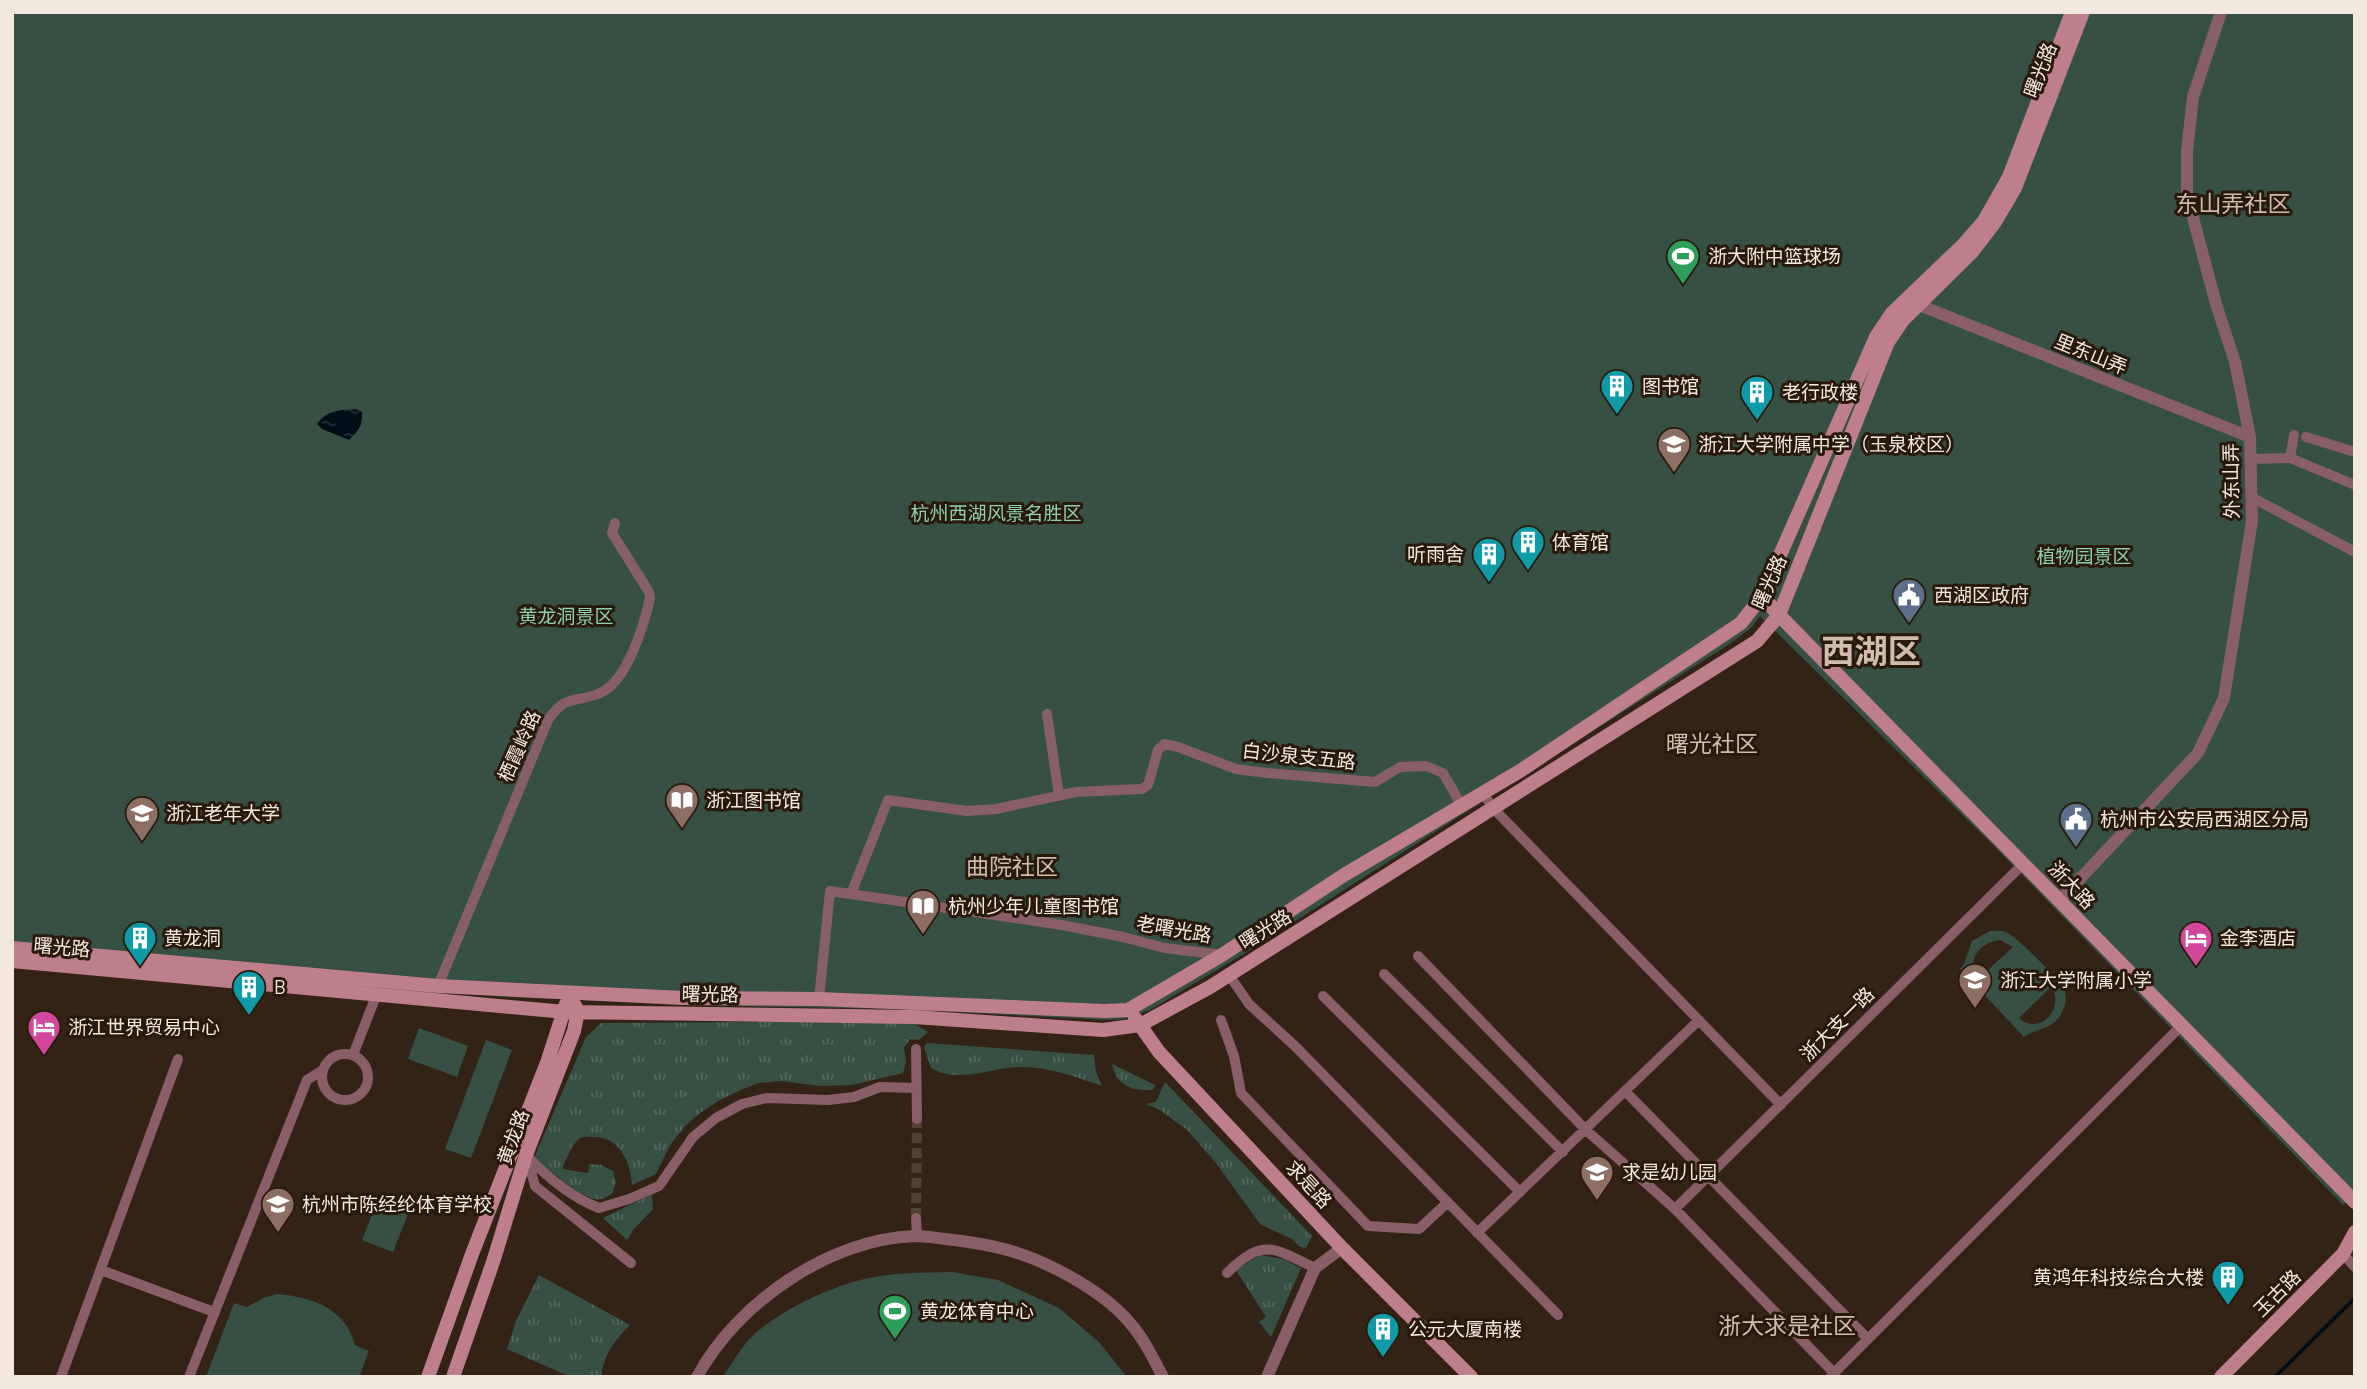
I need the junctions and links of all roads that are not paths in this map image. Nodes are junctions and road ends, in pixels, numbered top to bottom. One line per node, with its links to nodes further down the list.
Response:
1 (2071, 12): 15 (main road, 曙光路)
2 (2083, 12): 4 (main road, 曙光路)
3 (2221, 12): 6 (street, 外东山弄)
4 (1919, 305): 6 (street, 里东山弄); 16 (main road, 曙光路)
5 (2294, 435): 10 (street)
6 (2250, 437): 9 (street, 外东山弄)
7 (2305, 437): 8 (street)
8 (2355, 452)
9 (2250, 458): 10 (street); 12 (street, 外东山弄)
10 (2290, 458): 11 (street)
11 (2355, 485)
12 (2251, 497): 14 (street); 24 (street, 外东山弄)
13 (615, 523): 31 (street, 栖霞岭路)
14 (2355, 552)
15 (1762, 596): 16 (main road, 浙大路); 18 (main road, 曙光路)
16 (1779, 615): 21 (main road, 曙光路); 22 (main road, 浙大路)
17 (1047, 714): 19 (street)
18 (1483, 793): 20 (main road, 曙光路); 21 (street)
19 (1059, 796): 20 (street, 白沙泉支五路); 23 (street)
20 (1462, 806): 26 (main road, 曙光路)
21 (1493, 808): 30 (main road, 曙光路); 39 (street)
22 (2024, 863): 24 (main road, 浙大路); 48 (street, 浙大支一路)
23 (851, 894): 26 (street, 老曙光路); 35 (street, 老曙光路)
24 (2060, 900): 41 (main road, 浙大路)
25 (12, 948): 31 (main road, 曙光路)
26 (1223, 955): 36 (main road, 曙光路)
27 (1418, 956): 50 (street)
28 (12, 961): 33 (main road, 曙光路)
29 (1384, 974): 51 (street)
30 (1229, 975): 40 (main road, 曙光路); 55 (street)
31 (438, 986): 32 (main road, 曙光路)
32 (570, 993): 35 (main road, 曙光路); 37 (main road)
33 (376, 996): 37 (main road, 曙光路); 43 (street)
34 (1323, 996): 54 (street)
35 (819, 999): 36 (main road, 曙光路)
36 (1128, 1010): 40 (main road, 求是路)
37 (571, 1012): 40 (main road, 曙光路); 52 (main road, 黄龙路); 75 (main road, 黄龙路)
38 (1221, 1020): 55 (street)
39 (1699, 1020): 47 (street); 48 (street)
40 (1140, 1025): 62 (main road, 求是路)
41 (2182, 1025): 56 (main road, 浙大路); 71 (street)
42 (916, 1049): 46 (street)
43 (353, 1055): 45 (street); 45 (street)
44 (178, 1059): 67 (street)
45 (323, 1070): 69 (street)
46 (916, 1088): 49 (street); 52 (street)
47 (1626, 1092): 50 (street); 53 (street)
48 (1781, 1105): 53 (street, 浙大支一路)
49 (917, 1119)
50 (1586, 1130): 51 (street); 57 (street)
51 (1563, 1152): 54 (street)
52 (526, 1155): 64 (street); 76 (main road, 黄龙路)
53 (1710, 1175): 57 (street, 浙大支一路); 71 (street)
54 (1520, 1192): 60 (street)
55 (1448, 1202): 60 (street)
56 (2355, 1202)
57 (1675, 1209): 72 (street)
58 (916, 1218): 61 (street)
59 (2355, 1232): 63 (main road, 玉古路)
60 (1477, 1233): 70 (street)
61 (917, 1236): 77 (street); 78 (street)
62 (1342, 1248): 66 (street); 80 (main road, 求是路)
63 (2343, 1254): 65 (street); 81 (main road, 玉古路)
64 (631, 1263)
65 (2355, 1267)
66 (1315, 1268): 68 (street); 79 (street)
67 (101, 1270): 69 (street); 73 (street)
68 (1227, 1273)
69 (214, 1312): 74 (street)
70 (1558, 1315)
71 (1868, 1339): 72 (street)
72 (1832, 1375)
73 (61, 1377)
74 (189, 1377)
75 (428, 1377)
76 (453, 1377)
77 (697, 1377)
78 (1163, 1377)
79 (1267, 1377)
80 (1471, 1377)
81 (2221, 1377)

